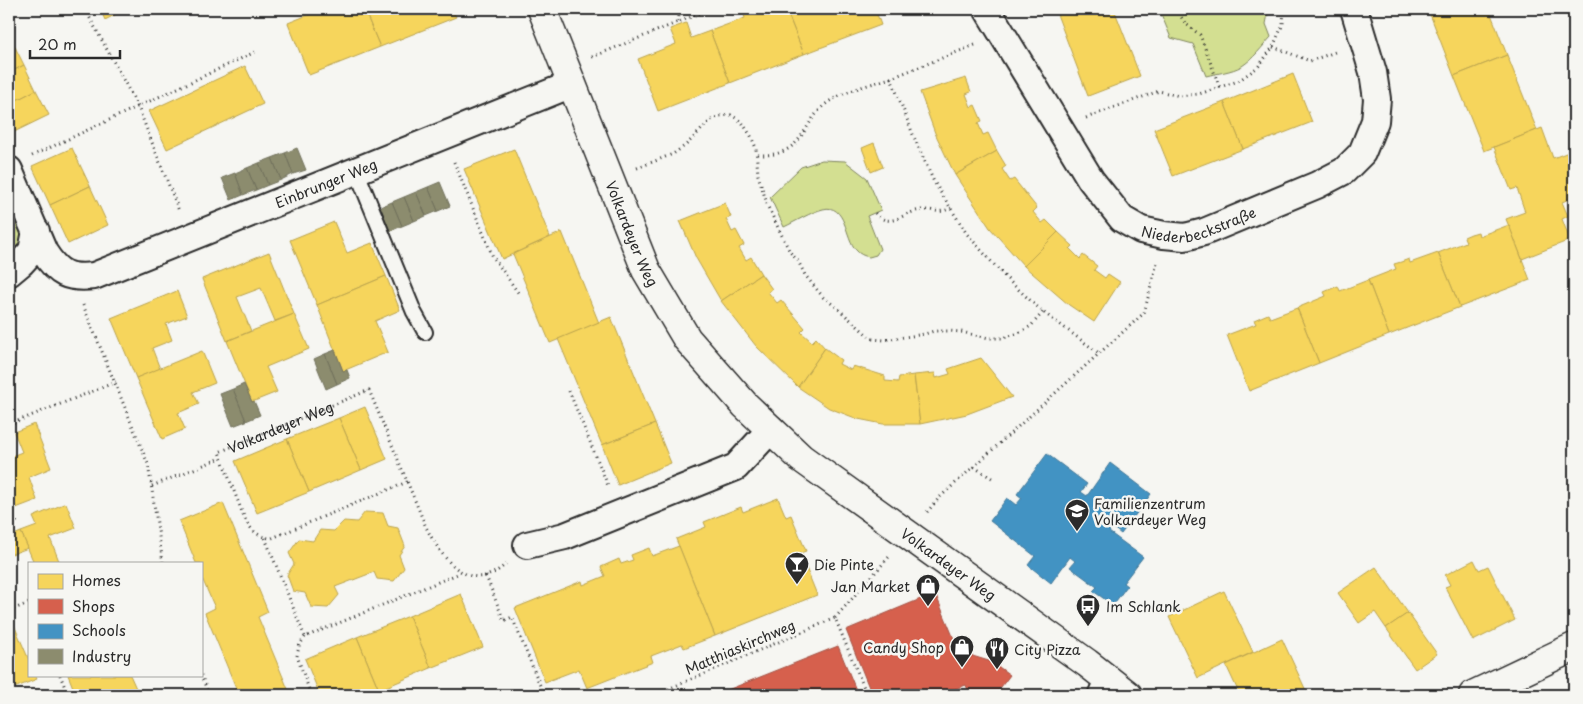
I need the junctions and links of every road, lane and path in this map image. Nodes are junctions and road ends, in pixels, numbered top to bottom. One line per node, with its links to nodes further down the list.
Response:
1 (19, 9): 9 (path)
2 (85, 9): 18 (path)
3 (680, 9): 11 (path)
4 (711, 9): 11 (path)
5 (1176, 9): 17 (path)
6 (1284, 9): 13 (path)
7 (1354, 9): 12 (street, Niederbeckstraße)
8 (546, 10): 15 (street, Volkardeyer Weg)
9 (9, 14)
10 (993, 19): 16 (path); 19 (street, Niederbeckstraße)
11 (678, 22): 15 (path)
12 (1365, 42): 13 (path); 28 (street, Niederbeckstraße)
13 (1273, 47): 17 (path)
14 (255, 52): 18 (path)
15 (569, 76): 20 (street, Einbrunger Weg); 24 (street, Volkardeyer Weg)
16 (891, 78): 21 (path); 25 (path)
17 (1220, 88): 19 (path)
18 (138, 108): 22 (path); 29 (path)
19 (1060, 128): 28 (street, Niederbeckstraße)
20 (444, 136): 23 (street, Einbrunger Weg); 32 (path)
21 (758, 155): 24 (path); 33 (path)
22 (17, 165): 27 (street)
23 (356, 170): 29 (street, Einbrunger Weg); 34 (lane)
24 (610, 179): 39 (street, Volkardeyer Weg)
25 (951, 208): 26 (path); 33 (path)
26 (875, 213)
27 (36, 231): 30 (street); 31 (street)
28 (1164, 235): 35 (path, Matthiaskirchweg)
29 (189, 238): 31 (street, Einbrunger Weg)
30 (9, 273)
31 (79, 278): 36 (path)
32 (519, 294)
33 (1043, 312): 35 (path)
34 (425, 332)
35 (1100, 354): 41 (path, Matthiaskirchweg)
36 (116, 382): 38 (path); 44 (path)
37 (569, 391): 46 (path)
38 (9, 423)
39 (771, 429): 46 (street); 48 (street, Volkardeyer Weg)
40 (221, 458): 43 (path, Volkardeyer Weg); 44 (path); 49 (path, Volkardeyer Weg)
41 (974, 467): 42 (path); 48 (path, Matthiaskirchweg)
42 (994, 480)
43 (407, 482): 49 (path); 52 (path, Volkardeyer Weg)
44 (152, 486): 51 (path)
45 (9, 503): 47 (path)
46 (620, 514): 50 (street)
47 (18, 526)
48 (908, 536): 56 (path, Matthiaskirchweg); 61 (street, Volkardeyer Weg)
49 (265, 538): 57 (path, Volkardeyer Weg)
50 (527, 545): 53 (path)
51 (163, 562)
52 (460, 573): 53 (path); 57 (path)
53 (486, 576): 65 (path)
54 (28, 603): 55 (path)
55 (9, 611)
56 (835, 618): 66 (path, Matthiaskirchweg); 67 (path)
57 (305, 637): 64 (path)
58 (1574, 646): 69 (street)
59 (60, 676): 62 (path)
60 (201, 676): 63 (path)
61 (1099, 686): 68 (street, Volkardeyer Weg)
62 (68, 695)
63 (209, 695)
64 (311, 695)
65 (544, 695)
66 (654, 695)
67 (867, 695)
68 (1128, 695)
69 (1473, 695)

